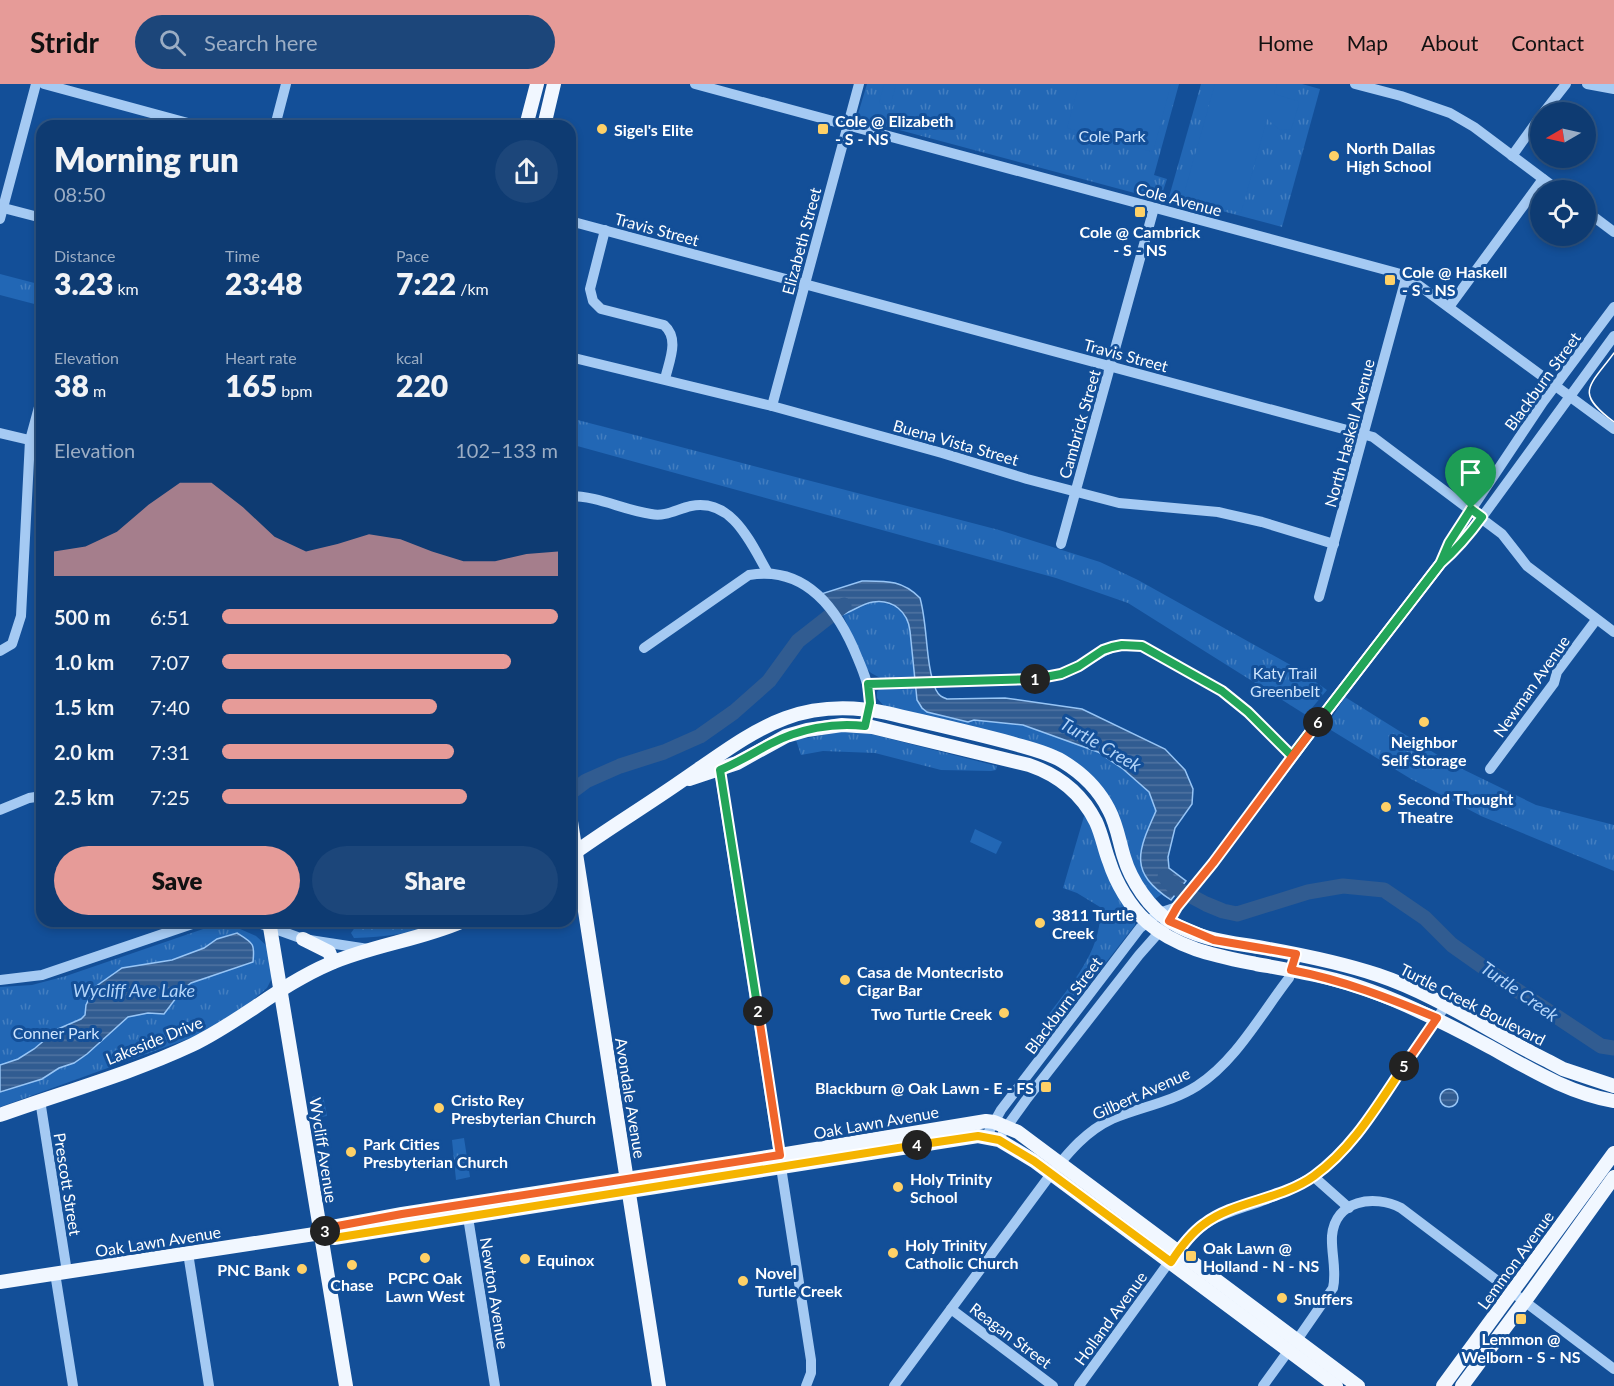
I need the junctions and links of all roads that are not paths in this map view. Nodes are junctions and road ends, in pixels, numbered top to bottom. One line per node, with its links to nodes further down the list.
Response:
1 (36, 84): 22 (street)
2 (44, 84): 13 (street)
3 (286, 84): 14 (street)
4 (537, 84): 15 (main road)
5 (554, 84): 16 (main road)
6 (695, 84): 17 (street, Cole Avenue)
7 (859, 84): 17 (street, Elizabeth Street)
8 (1355, 84): 19 (street)
9 (1566, 84): 12 (street)
10 (1587, 84): 11 (street)
11 (1614, 89)
12 (1552, 102)
13 (178, 120)
14 (276, 120)
15 (528, 120)
16 (545, 120)
17 (848, 125): 21 (street, Cole Avenue); 29 (street, Elizabeth Street)
18 (1530, 131): 19 (street)
19 (1512, 156): 20 (street)
20 (1543, 179): 30 (street)
21 (1154, 208): 28 (street, Cole Avenue); 34 (street, Cambrick Street)
22 (1, 211): 23 (street)
23 (36, 217)
24 (1596, 218): 27 (street)
25 (576, 223): 26 (street, Travis Street)
26 (605, 230): 29 (street, Travis Street); 35 (street)
27 (1614, 232)
28 (1406, 278): 30 (street, Cole Avenue); 42 (street, North Haskell Avenue)
29 (805, 284): 34 (street, Travis Street); 38 (street, Elizabeth Street)
30 (1449, 307): 36 (street, Cole Avenue)
31 (1614, 307): 36 (street, Blackburn Street)
32 (1614, 336): 37 (street, Blackburn Street)
33 (576, 358): 35 (street, Buena Vista Street)
34 (1110, 366): 42 (street, Travis Street); 45 (street, Cambrick Street)
35 (665, 379): 38 (street, Buena Vista Street)
36 (1556, 385): 37 (street, Cole Avenue); 47 (street, Blackburn Street)
37 (1569, 396): 40 (street, Cole Avenue); 48 (street, Blackburn Street)
38 (772, 406): 45 (street, Buena Vista Street)
39 (36, 418): 43 (street)
40 (1614, 429)
41 (0, 433): 43 (street)
42 (1364, 434): 47 (street, Travis Street); 50 (street, North Haskell Avenue)
43 (30, 440): 44 (street); 58 (street)
44 (36, 442)
45 (1075, 491): 49 (street, Cambrick Street); 50 (street, Buena Vista Street)
46 (576, 496): 51 (street)
47 (1471, 509): 48 (street, Travis Street); 52 (street, Blackburn Street)
48 (1482, 517): 52 (street, Blackburn Street); 55 (street, Travis Street)
49 (1061, 544)
50 (1334, 544): 54 (street, North Haskell Avenue)
51 (755, 551): 53 (street); 53 (street)
52 (1440, 564): 66 (street, Blackburn Street)
53 (758, 574): 57 (street); 59 (street)
54 (1319, 597)
55 (1594, 623): 56 (street, Travis Street); 68 (street, Newman Avenue)
56 (1614, 632)
57 (644, 648)
58 (0, 651)
59 (868, 684): 60 (street); 66 (street)
60 (869, 710): 61 (main road, Turtle Creek Boulevard); 62 (street); 64 (main road, Turtle Creek Boulevard)
61 (780, 719): 63 (main road); 65 (main road, Turtle Creek Boulevard)
62 (865, 726): 63 (main road, Turtle Creek Boulevard); 67 (main road, Turtle Creek Boulevard)
63 (786, 736): 69 (main road, Turtle Creek Boulevard)
64 (1013, 744): 67 (main road); 76 (main road, Turtle Creek Boulevard)
65 (717, 754): 69 (street); 70 (main road, Turtle Creek Boulevard)
66 (1292, 756): 76 (street, Blackburn Street)
67 (1008, 759): 75 (main road, Turtle Creek Boulevard)
68 (1490, 769)
69 (720, 770): 70 (main road, Turtle Creek Boulevard); 102 (street)
70 (682, 781): 73 (main road, Turtle Creek Boulevard)
71 (36, 797): 72 (street)
72 (0, 810)
73 (576, 848)
74 (576, 868): 106 (main road, Avondale Avenue)
75 (1146, 921): 76 (main road, Turtle Creek Boulevard); 90 (street, Blackburn Street)
76 (1163, 922): 83 (main road, Turtle Creek Boulevard); 85 (main road, Turtle Creek Boulevard); 91 (street, Blackburn Street)
77 (181, 927): 86 (street)
78 (270, 927): 87 (main road, Wycliff Avenue)
79 (276, 927): 81 (street)
80 (446, 927): 82 (main road)
81 (303, 939): 82 (street); 84 (main road)
82 (373, 948): 84 (main road, Lakeside Drive)
83 (1296, 954): 85 (main road); 88 (main road, Turtle Creek Boulevard)
84 (333, 962): 87 (main road, Lakeside Drive)
85 (1291, 970): 89 (main road, Turtle Creek Boulevard); 103 (street, Gilbert Avenue)
86 (0, 980)
87 (281, 990): 95 (main road, Lakeside Drive); 109 (main road, Wycliff Avenue)
88 (1446, 1005): 89 (street, Holland Avenue); 92 (main road, Turtle Creek Boulevard)
89 (1437, 1018): 93 (main road, Turtle Creek Boulevard); 104 (street, Holland Avenue)
90 (1059, 1034): 91 (street); 98 (street, Blackburn Street)
91 (1070, 1043): 98 (street, Blackburn Street)
92 (1529, 1052): 93 (main road); 94 (main road, Turtle Creek Boulevard)
93 (1522, 1066): 96 (main road, Turtle Creek Boulevard)
94 (1614, 1086)
95 (40, 1100): 97 (main road, Lakeside Drive); 112 (street, Prescott Street)
96 (1614, 1101)
97 (0, 1115)
98 (1000, 1124): 99 (street, Blackburn Street); 100 (main road, Oak Lawn Avenue); 103 (main road)
99 (992, 1138): 100 (main road, Oak Lawn Avenue); 103 (main road)
100 (886, 1144): 102 (main road, Oak Lawn Avenue)
101 (1614, 1153): 114 (main road, Lemmon Avenue)
102 (781, 1162): 106 (main road, Oak Lawn Avenue); 124 (street)
103 (1055, 1168): 111 (main road); 116 (street, Gilbert Avenue)
104 (1313, 1176): 107 (street); 111 (street, Holland Avenue)
105 (1614, 1177): 115 (main road, Lemmon Avenue)
106 (628, 1185): 108 (main road, Oak Lawn Avenue); 123 (main road, Avondale Avenue)
107 (1349, 1208): 114 (street); 117 (street)
108 (467, 1210): 109 (main road, Oak Lawn Avenue); 122 (street, Newton Avenue)
109 (321, 1233): 110 (main road, Oak Lawn Avenue); 121 (main road, Wycliff Avenue)
110 (188, 1253): 112 (main road, Oak Lawn Avenue); 120 (street)
111 (1174, 1257): 117 (main road); 127 (street, Holland Avenue)
112 (61, 1273): 113 (main road, Oak Lawn Avenue); 119 (street, Prescott Street)
113 (0, 1282)
114 (1512, 1292): 115 (street); 131 (main road, Lemmon Avenue)
115 (1524, 1302): 118 (street); 132 (main road, Lemmon Avenue)
116 (951, 1309): 125 (street, Gilbert Avenue); 126 (street, Reagan Street)
117 (1293, 1345): 128 (street); 129 (main road); 130 (main road)
118 (1614, 1369)
119 (73, 1386)
120 (209, 1386)
121 (345, 1386)
122 (495, 1386)
123 (659, 1386)
124 (806, 1386)
125 (894, 1386)
126 (1053, 1386)
127 (1079, 1386)
128 (1263, 1386)
129 (1336, 1386)
130 (1358, 1386)
131 (1443, 1386)
132 (1462, 1386)

